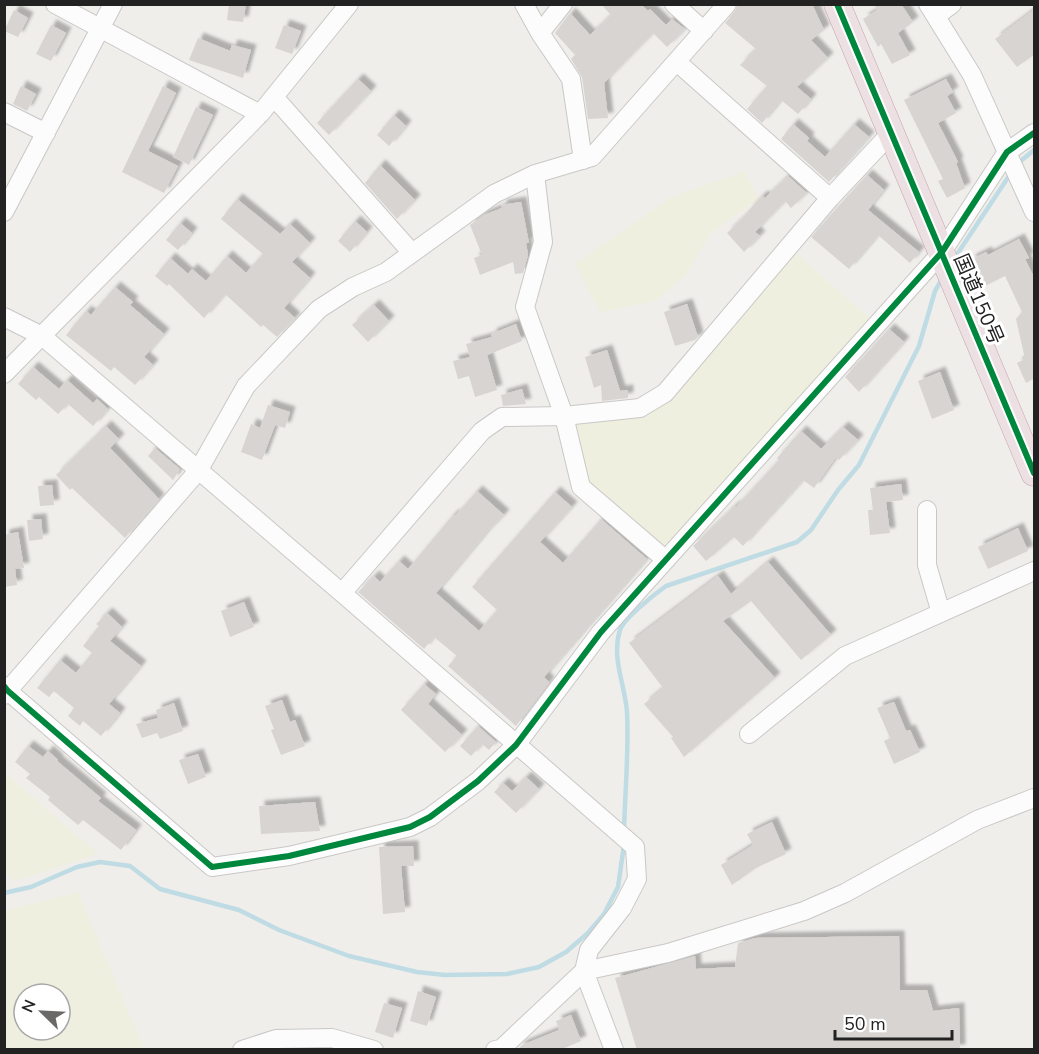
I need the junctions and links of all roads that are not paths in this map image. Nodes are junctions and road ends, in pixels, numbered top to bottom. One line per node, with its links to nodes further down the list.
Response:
1 (56, 4): 11 (street)
2 (112, 4): 11 (street)
3 (349, 4): 15 (street)
4 (524, 4): 13 (street)
5 (563, 4): 13 (street)
6 (674, 4): 12 (street)
7 (727, 4): 12 (street)
8 (837, 4): 18 (highway, 国道150号)
9 (952, 4): 10 (street)
10 (932, 10): 21 (street)
11 (100, 28): 17 (street); 19 (street)
12 (704, 31): 14 (street)
13 (540, 33): 22 (street)
14 (677, 62): 22 (street); 24 (street)
15 (274, 97): 17 (street); 28 (street)
16 (4, 112): 19 (street)
17 (260, 114): 30 (street)
18 (891, 132): 24 (street); 27 (highway, 国道150号)
19 (46, 133): 25 (street)
20 (1035, 133): 21 (street)
21 (1007, 152): 26 (street); 27 (street)
22 (583, 159): 23 (street)
23 (535, 174): 28 (street); 32 (street)
24 (830, 198): 32 (street)
25 (4, 212)
26 (1035, 212)
27 (942, 252): 34 (highway, 国道150号); 36 (street)
28 (412, 253): 33 (street)
29 (4, 317): 30 (street)
30 (42, 336): 31 (street); 33 (street)
31 (4, 374)
32 (564, 416): 36 (street); 38 (street)
33 (198, 471): 38 (street); 40 (street)
34 (1034, 471)
35 (927, 510): 39 (street)
36 (666, 560): 42 (street)
37 (1035, 571): 39 (street)
38 (342, 593): 42 (street)
39 (941, 613): 41 (street)
40 (6, 691): 42 (street)
41 (749, 734)
42 (516, 745): 44 (street)
43 (1035, 798): 44 (street)
44 (585, 971): 47 (street); 48 (street)
45 (242, 1050): 46 (street)
46 (375, 1050)
47 (495, 1050)
48 (614, 1050)

